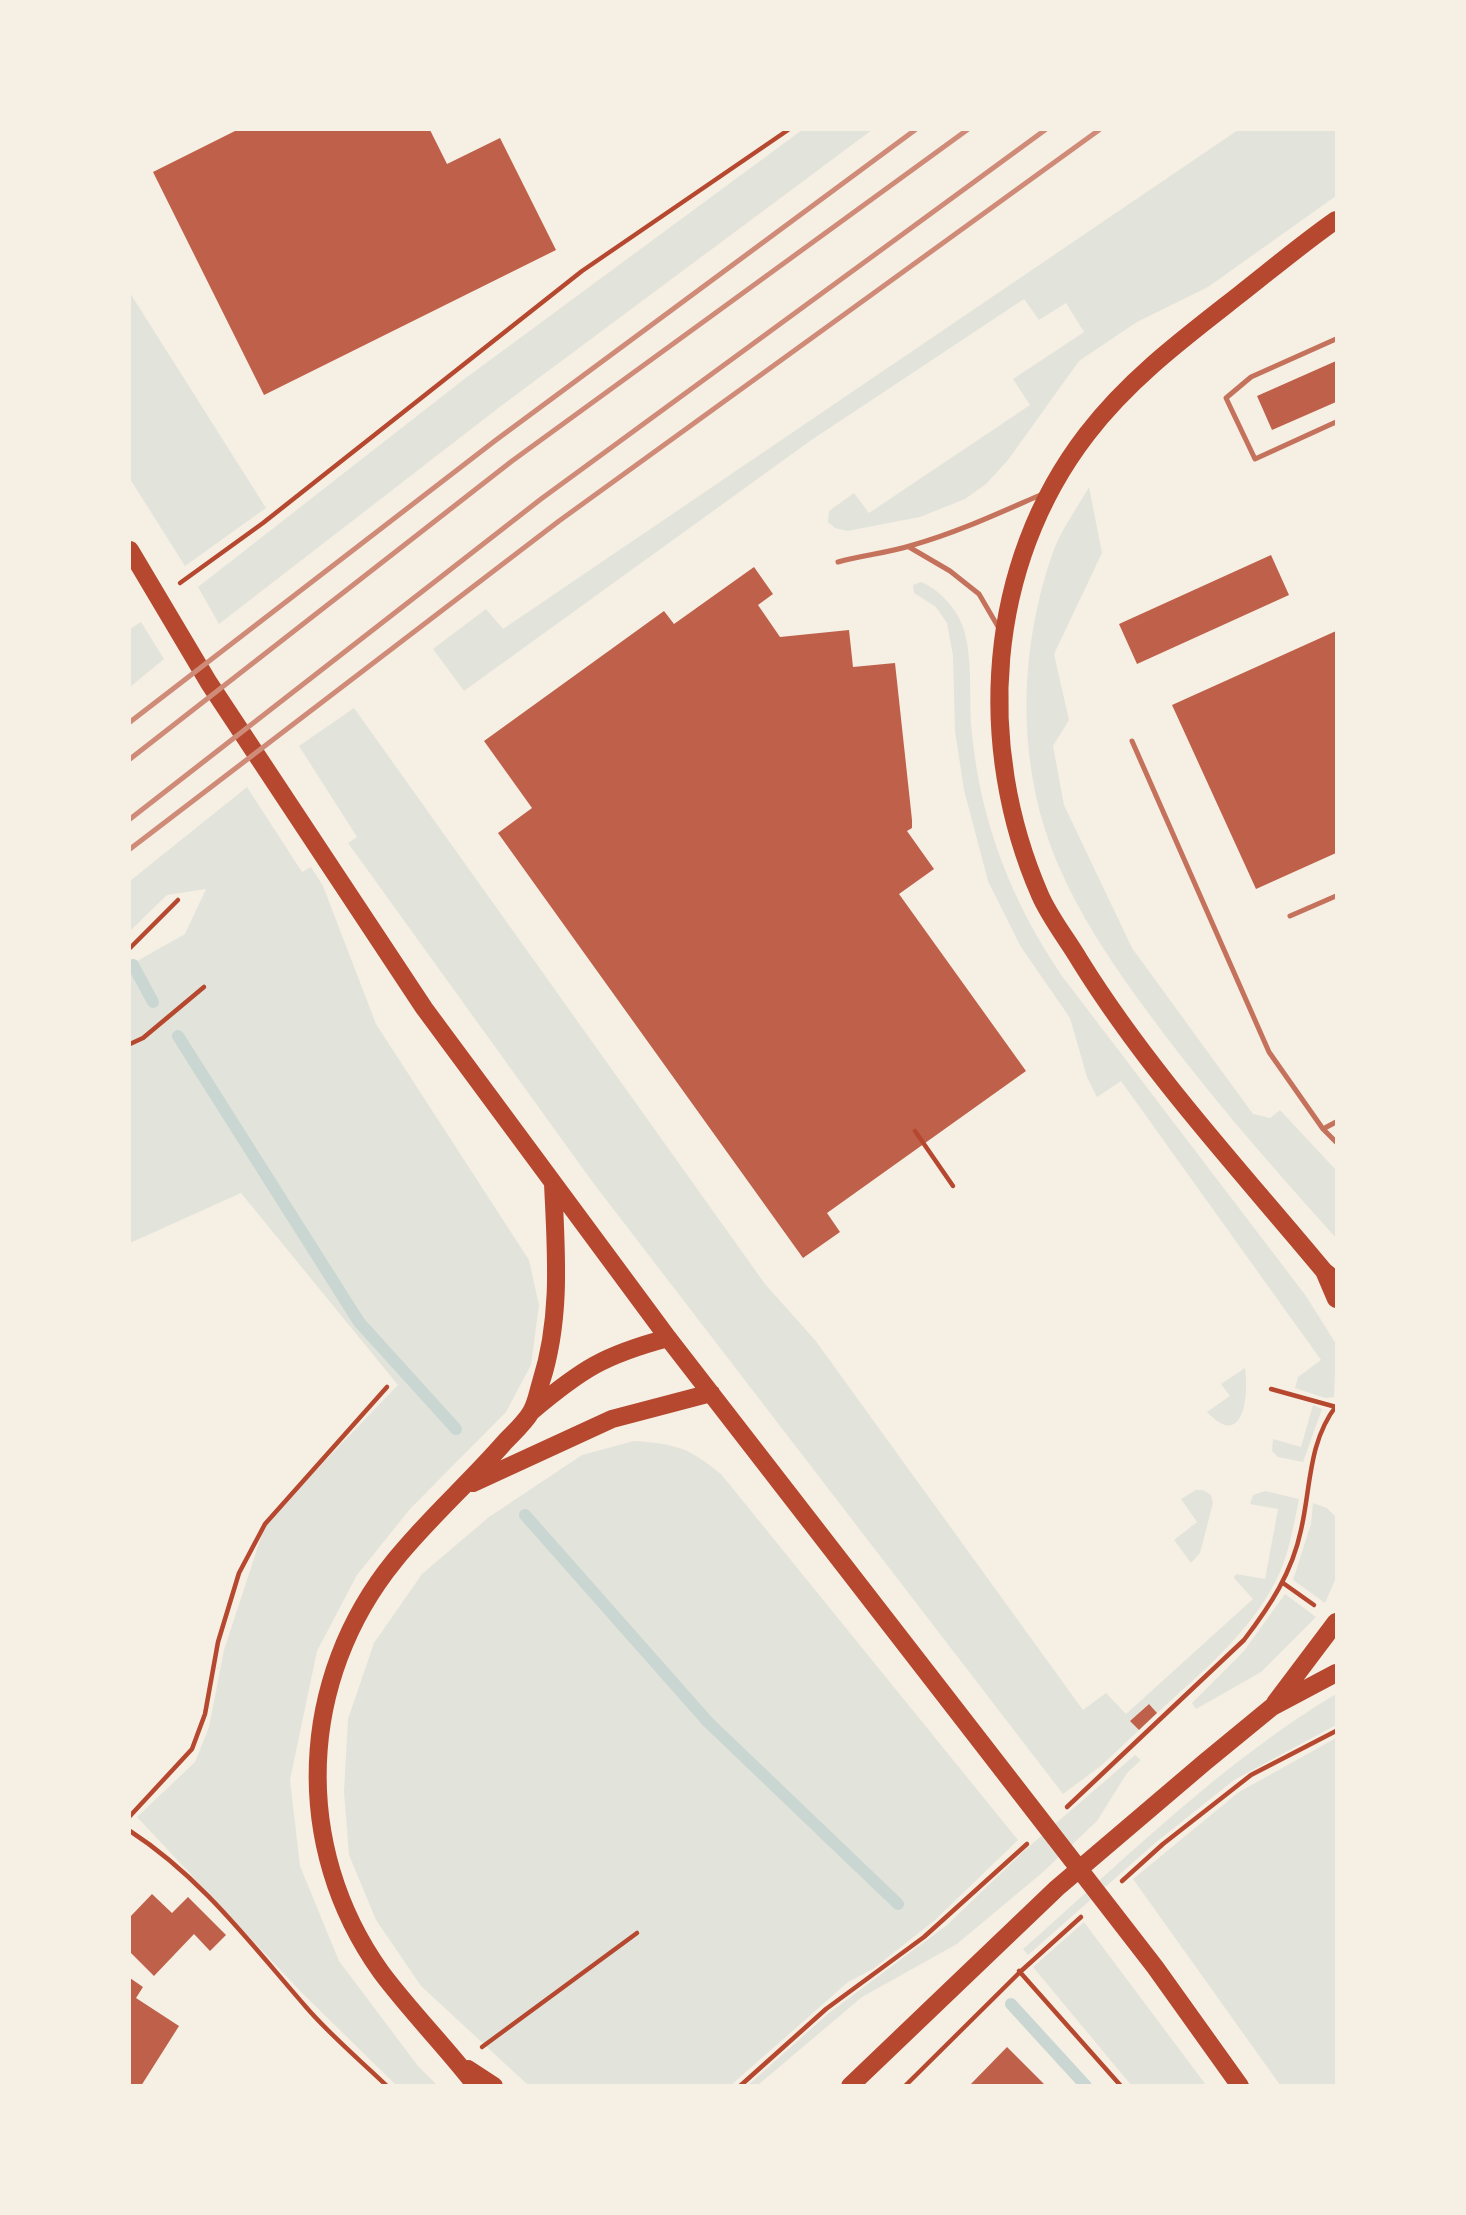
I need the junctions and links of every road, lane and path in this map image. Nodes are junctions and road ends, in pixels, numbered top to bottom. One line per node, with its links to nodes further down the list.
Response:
1 (788, 130): 9 (path)
2 (1336, 220): 5 (main road)
3 (1336, 339): 4 (lane)
4 (1336, 422)
5 (1048, 492): 6 (lane); 10 (main road)
6 (909, 547): 8 (lane); 10 (lane)
7 (130, 550): 22 (main road)
8 (838, 562)
9 (174, 587)
10 (1002, 635): 24 (main road)
11 (1132, 741): 19 (lane)
12 (1336, 896): 14 (lane)
13 (178, 900): 15 (path)
14 (1290, 916)
15 (130, 948)
16 (204, 986): 17 (path)
17 (130, 1044)
18 (1336, 1122): 19 (lane)
19 (1323, 1129): 21 (lane)
20 (915, 1132): 23 (path)
21 (1336, 1142)
22 (553, 1183): 26 (main road); 31 (main road)
23 (953, 1186)
24 (1330, 1276): 25 (main road)
25 (1336, 1299)
26 (668, 1338): 29 (main road); 31 (main road)
27 (387, 1387): 39 (path)
28 (1271, 1389): 30 (path)
29 (711, 1393): 32 (main road); 51 (main road)
30 (1336, 1406): 33 (path)
31 (532, 1411): 32 (main road)
32 (467, 1485): 44 (main road)
33 (1283, 1583): 34 (path); 38 (path)
34 (1319, 1608)
35 (1336, 1622): 37 (main road)
36 (1336, 1673): 37 (main road)
37 (1272, 1707): 43 (main road)
38 (1062, 1811)
39 (130, 1816)
40 (130, 1831): 45 (path)
41 (1033, 1838): 48 (path)
42 (637, 1933): 44 (path)
43 (998, 1947): 49 (main road); 50 (path)
44 (459, 2064): 46 (main road); 47 (main road)
45 (387, 2085)
46 (476, 2085)
47 (494, 2085)
48 (740, 2085)
49 (850, 2085)
50 (1121, 2085)
51 (1240, 2085)

